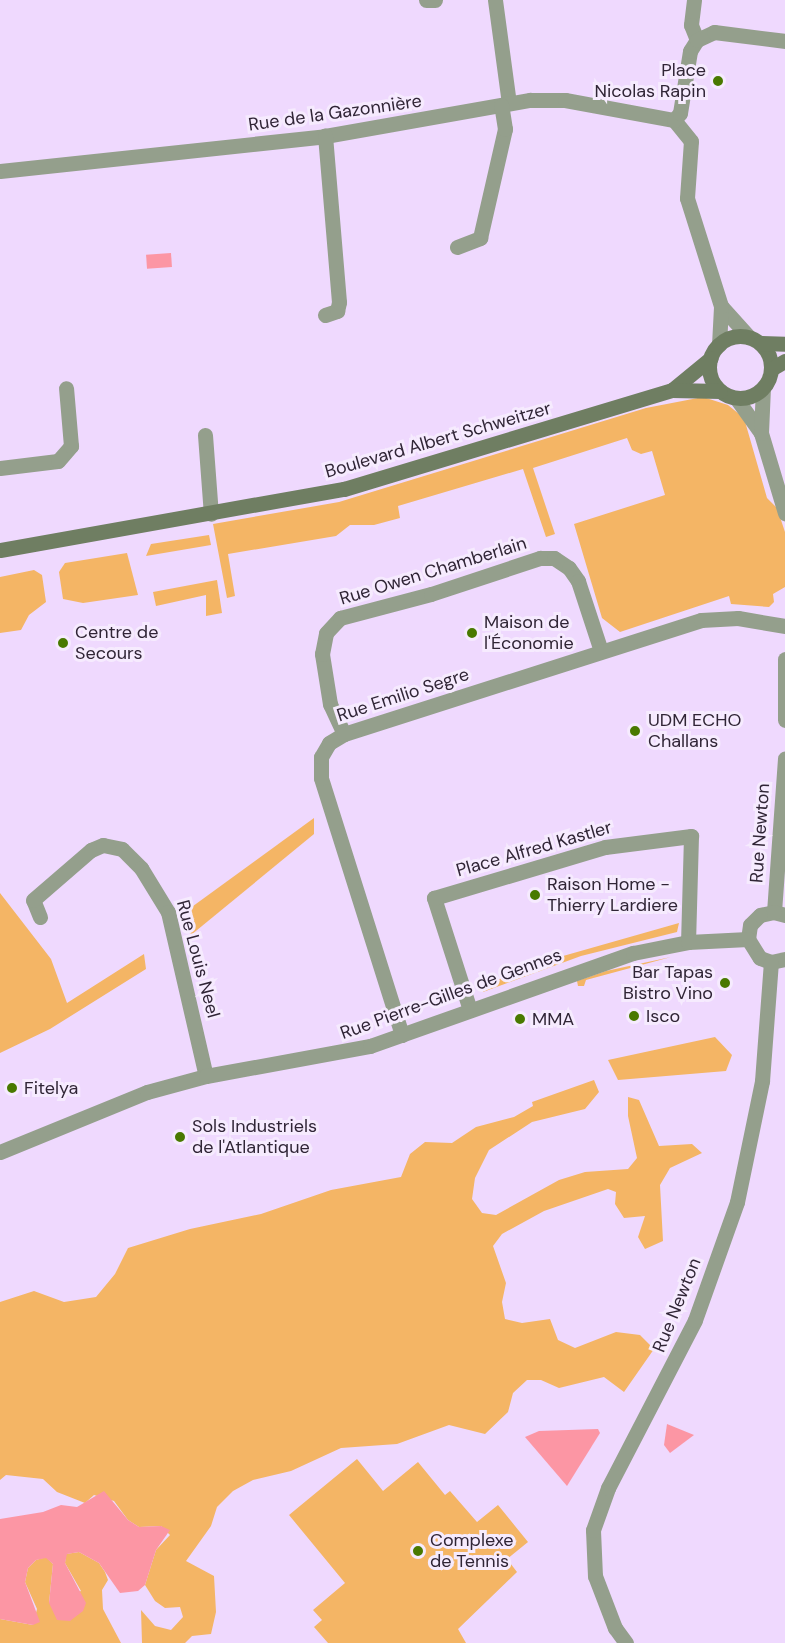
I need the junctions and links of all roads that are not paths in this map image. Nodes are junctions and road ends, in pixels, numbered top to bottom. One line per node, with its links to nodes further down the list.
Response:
1 (426, 0): 2 (street)
2 (435, 0)
3 (495, 0): 7 (street)
4 (694, 0): 5 (street)
5 (697, 40): 6 (street); 8 (street)
6 (785, 41)
7 (505, 104): 8 (street, Rue de la Gazonnière); 9 (street, Rue de la Gazonnière); 11 (street)
8 (674, 120): 12 (street)
9 (325, 136): 10 (street, Rue de la Gazonnière); 13 (street)
10 (0, 171)
11 (457, 247)
12 (721, 306): 14 (street); 16 (street)
13 (324, 315)
14 (754, 340): 15 (main road); 16 (main road); 17 (main road)
15 (785, 344)
16 (715, 351): 20 (main road, Boulevard Albert Schweitzer); 21 (main road)
17 (778, 365): 19 (main road)
18 (66, 388): 25 (street)
19 (763, 388): 22 (main road); 23 (street)
20 (672, 390): 21 (main road, Boulevard Albert Schweitzer); 26 (main road, Boulevard Albert Schweitzer)
21 (720, 391): 22 (main road)
22 (736, 398): 23 (street)
23 (760, 433): 27 (street)
24 (205, 435): 26 (street)
25 (0, 468)
26 (212, 513): 28 (main road, Boulevard Albert Schweitzer)
27 (785, 513)
28 (0, 550)
29 (785, 626): 30 (street, Rue Emilio Segre)
30 (601, 651): 33 (street, Rue Emilio Segre); 33 (street, Rue Owen Chamberlain)
31 (785, 659): 32 (street)
32 (785, 710)
33 (344, 734): 41 (street, Rue Emilio Segre)
34 (785, 758): 35 (street, Rue Newton)
35 (779, 913): 37 (street)
36 (40, 917): 42 (street, Rue Louis Neel)
37 (748, 939): 38 (street, Rue Pierre-Gilles de Gennes); 39 (street)
38 (688, 942): 40 (street, Rue Pierre-Gilles de Gennes); 40 (street, Place Alfred Kastler)
39 (778, 960): 44 (street, Rue Newton)
40 (470, 1010): 41 (street, Rue Pierre-Gilles de Gennes)
41 (402, 1035): 42 (street, Rue Pierre-Gilles de Gennes)
42 (206, 1076): 43 (street, Rue Pierre-Gilles de Gennes)
43 (0, 1152)
44 (626, 1643)

